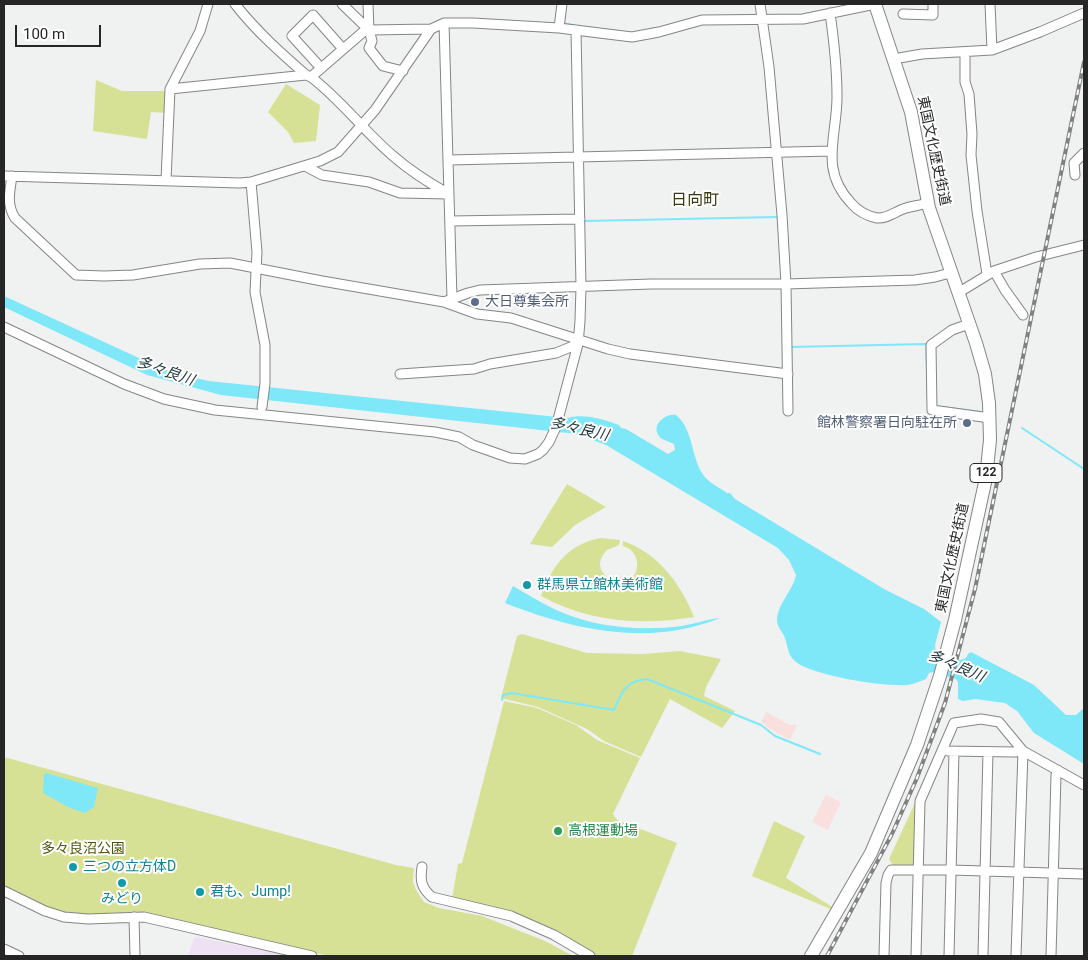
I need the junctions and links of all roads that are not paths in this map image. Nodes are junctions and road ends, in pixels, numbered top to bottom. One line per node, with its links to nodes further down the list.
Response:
1 (208, 4): 26 (street)
2 (235, 4): 25 (street)
3 (342, 4): 17 (street)
4 (368, 4): 17 (street)
5 (562, 4): 15 (street)
6 (760, 4): 13 (street)
7 (875, 4): 10 (street); 22 (highway, 東国文化歴史街道 / 122)
8 (933, 4): 12 (street)
9 (990, 4): 20 (street)
10 (830, 13): 13 (street); 28 (street)
11 (1084, 13): 20 (street)
12 (903, 14)
13 (761, 20): 18 (street); 29 (street)
14 (444, 23): 15 (street); 16 (street); 32 (street)
15 (559, 28): 18 (street)
16 (431, 29): 17 (street); 24 (street)
17 (369, 30): 19 (street); 24 (street)
18 (576, 30): 31 (street)
19 (343, 49): 23 (street); 23 (street)
20 (992, 50): 21 (street)
21 (965, 52): 22 (street); 45 (street)
22 (894, 60): 39 (highway, 東国文化歴史街道 / 122)
23 (321, 68): 25 (street)
24 (402, 70): 27 (street)
25 (308, 76): 26 (street); 27 (street)
26 (170, 89): 36 (street)
27 (361, 126): 33 (street); 38 (street)
28 (832, 151): 29 (street); 39 (street)
29 (777, 152): 31 (street); 46 (street)
30 (1084, 153): 34 (street)
31 (578, 157): 32 (street); 40 (street)
32 (449, 160): 38 (street)
33 (305, 166): 37 (street); 38 (street)
34 (1074, 175)
35 (8, 176): 36 (street); 43 (street)
36 (166, 180): 37 (street)
37 (251, 182): 43 (street)
38 (449, 194): 41 (street)
39 (928, 203): 44 (highway, 東国文化歴史街道 / 122)
40 (580, 219): 41 (street); 47 (street)
41 (450, 221): 49 (street)
42 (1084, 245): 45 (street)
43 (256, 268): 49 (street); 56 (street)
44 (950, 273): 46 (street); 48 (highway, 東国文化歴史街道 / 122)
45 (990, 273): 48 (street); 50 (street)
46 (786, 284): 47 (street); 55 (street)
47 (581, 287): 49 (street); 53 (street)
48 (958, 293): 51 (highway, 東国文化歴史街道 / 122)
49 (448, 300): 53 (street)
50 (1023, 315)
51 (969, 324): 58 (highway, 東国文化歴史街道 / 122); 58 (street)
52 (4, 327): 53 (street)
53 (578, 342): 54 (street); 55 (street)
54 (400, 374)
55 (788, 374): 57 (street)
56 (262, 407)
57 (788, 411)
58 (990, 418): 80 (highway, 東国文化歴史街道 / 122)
59 (943, 749): 60 (street); 61 (street); 66 (street)
60 (954, 751): 62 (street); 67 (street)
61 (1023, 751): 62 (street); 63 (street); 69 (street)
62 (988, 752): 68 (street)
63 (1058, 770): 64 (street); 70 (street)
64 (1084, 785)
65 (422, 867): 79 (street)
66 (918, 870): 67 (street); 81 (street); 82 (street)
67 (951, 870): 68 (street); 83 (street)
68 (985, 871): 69 (street); 84 (street)
69 (1019, 872): 70 (street); 85 (street)
70 (1053, 873): 71 (street); 86 (street)
71 (1084, 874)
72 (6, 892): 73 (street); 74 (street)
73 (4, 904)
74 (134, 916): 77 (street); 78 (street)
75 (4, 949): 76 (street)
76 (19, 956)
77 (135, 956)
78 (312, 956)
79 (590, 956)
80 (811, 956)
81 (884, 956)
82 (916, 956)
83 (949, 956)
84 (983, 956)
85 (1016, 956)
86 (1051, 956)

